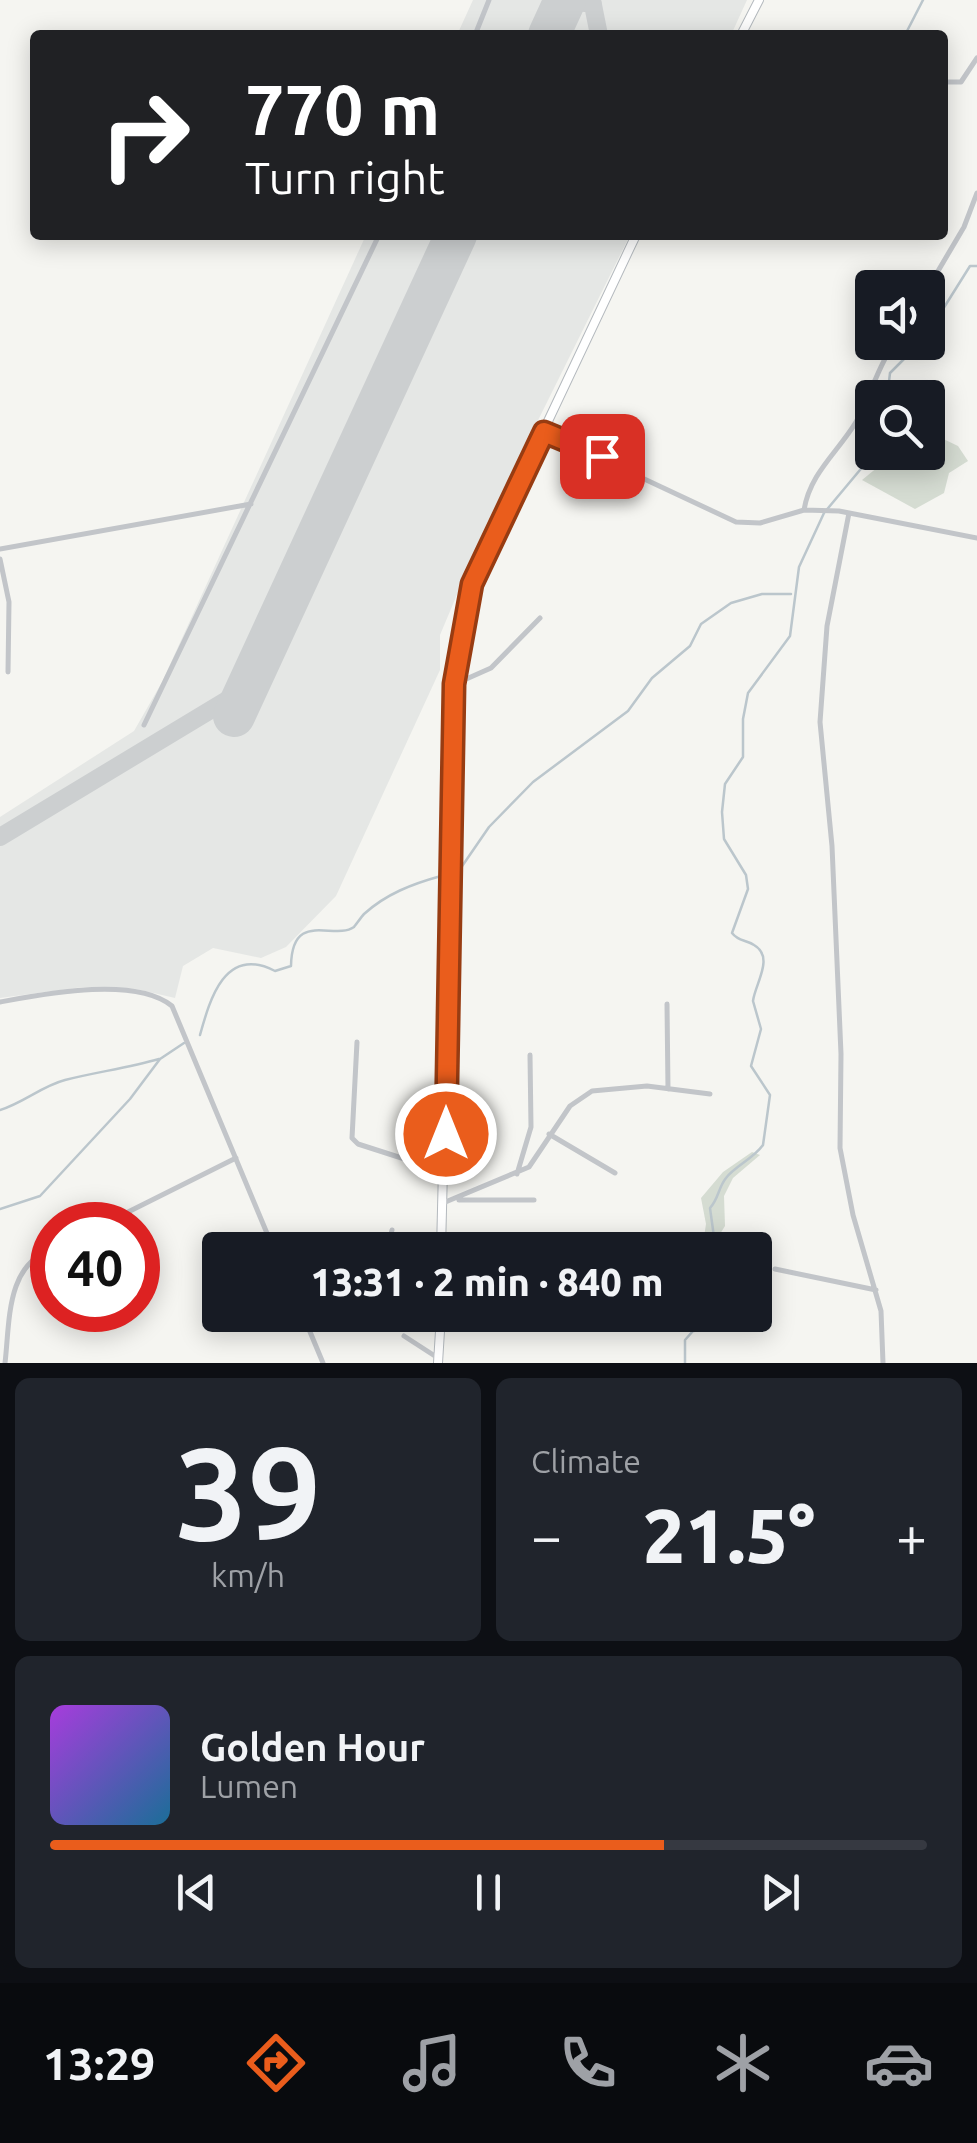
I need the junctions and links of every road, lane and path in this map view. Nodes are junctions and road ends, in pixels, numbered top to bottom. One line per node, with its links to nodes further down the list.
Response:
1 (490, 0): 3 (street)
2 (759, 0): 4 (street)
3 (477, 30)
4 (744, 30)
5 (977, 58): 6 (street)
6 (948, 81)
7 (977, 193): 10 (street)
8 (377, 240): 13 (street)
9 (634, 240): 12 (street)
10 (938, 270)
11 (883, 360): 14 (street)
12 (544, 432): 14 (street); 21 (street)
13 (250, 504): 17 (street); 22 (street)
14 (804, 510): 15 (street)
15 (849, 513): 16 (street); 42 (street)
16 (977, 538)
17 (0, 549)
18 (0, 559): 20 (street)
19 (540, 618): 21 (street)
20 (8, 672)
21 (454, 684): 31 (street)
22 (144, 725)
23 (0, 1002): 30 (street)
24 (667, 1004): 27 (street)
25 (356, 1042): 31 (street)
26 (530, 1055): 32 (street)
27 (668, 1088): 28 (street); 29 (street)
28 (710, 1094)
29 (548, 1134): 32 (street); 33 (street)
30 (236, 1158): 36 (street); 38 (street)
31 (445, 1172): 37 (street)
32 (517, 1174): 34 (street)
33 (615, 1174)
34 (456, 1200): 35 (street); 37 (street)
35 (534, 1200)
36 (148, 1202)
37 (443, 1204): 39 (street)
38 (267, 1232)
39 (442, 1232)
40 (30, 1260): 47 (street)
41 (775, 1269): 42 (street)
42 (876, 1290): 49 (street)
43 (310, 1332): 48 (street)
44 (440, 1332): 46 (street)
45 (404, 1336): 46 (street)
46 (438, 1360)
47 (5, 1363)
48 (323, 1363)
49 (882, 1363)

